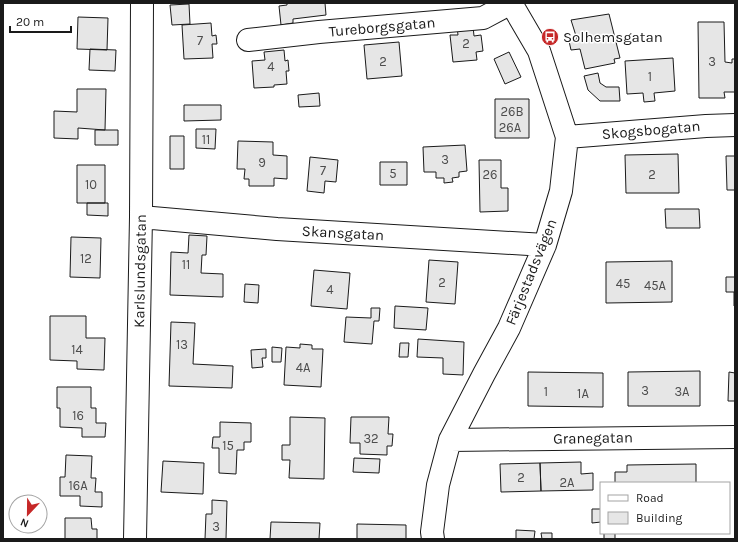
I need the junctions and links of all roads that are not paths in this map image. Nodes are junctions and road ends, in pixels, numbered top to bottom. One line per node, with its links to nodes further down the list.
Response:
1 (142, 3): 6 (street, Karlslundsgatan)
2 (511, 3): 3 (street, Tureborgsgatan); 5 (street, Färjestadsvägen)
3 (248, 40)
4 (735, 125): 5 (street, Skogsbogatan)
5 (567, 137): 7 (street, Färjestadsvägen)
6 (141, 217): 7 (street, Skansgatan); 10 (street, Karlslundsgatan)
7 (545, 245): 9 (street, Färjestadsvägen)
8 (735, 437): 9 (street, Granegatan)
9 (450, 440): 11 (street, Färjestadsvägen)
10 (135, 539)
11 (433, 539)

